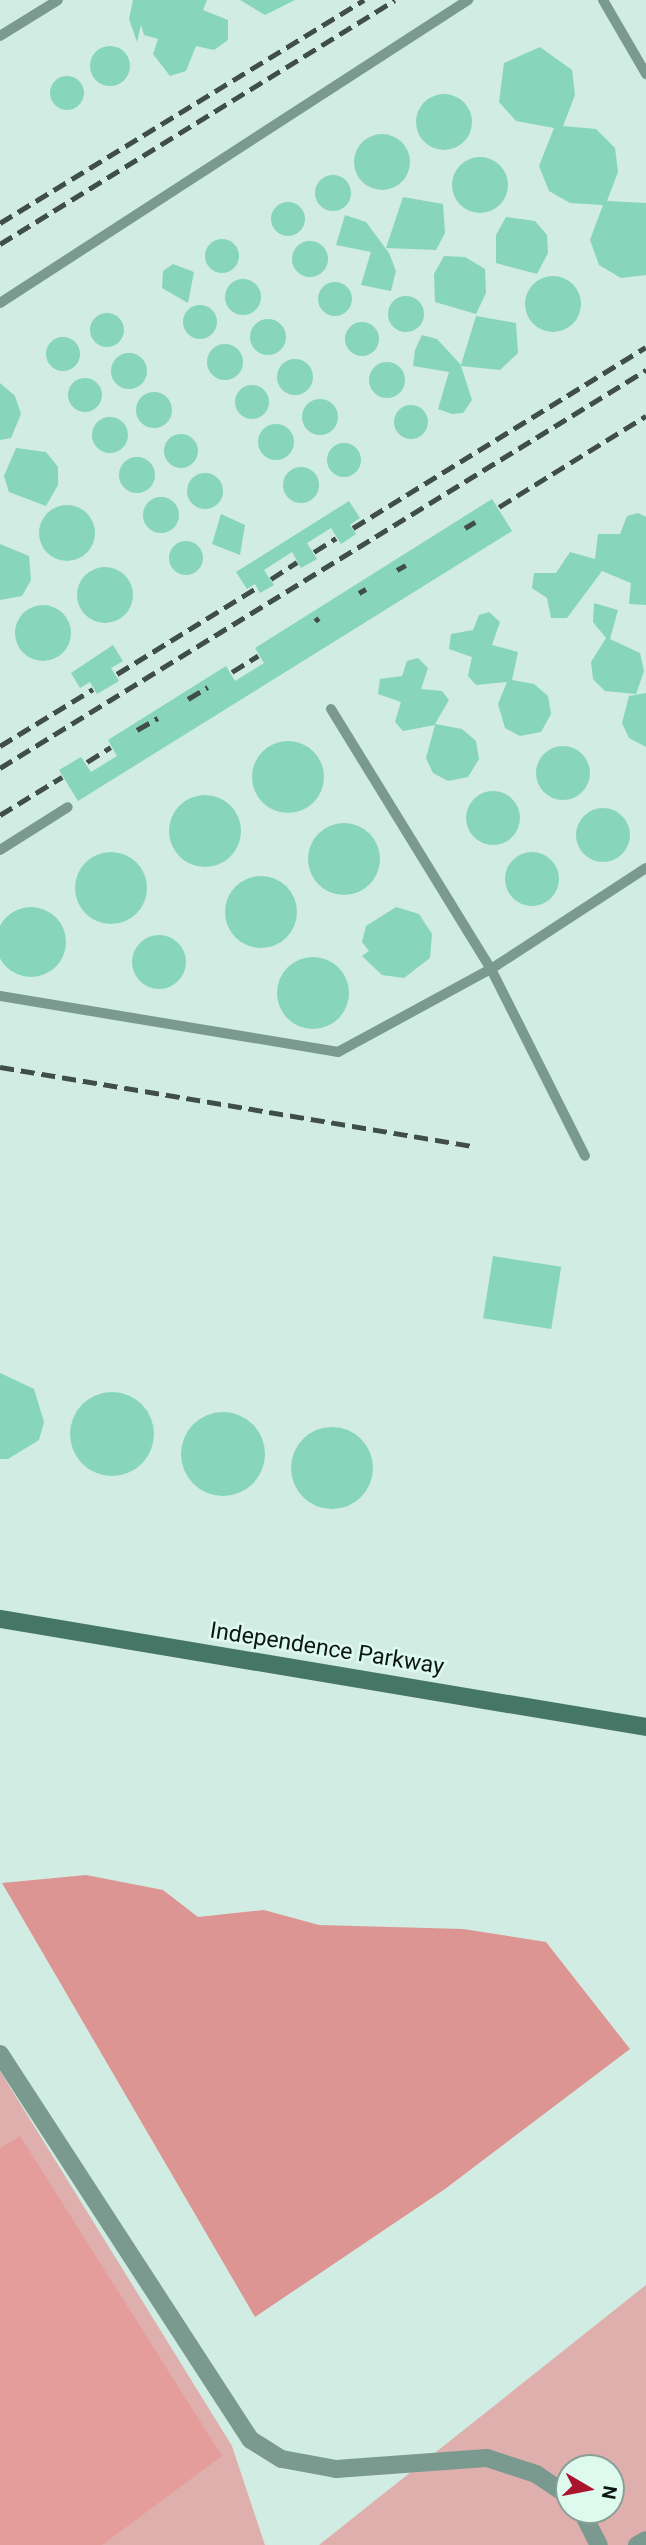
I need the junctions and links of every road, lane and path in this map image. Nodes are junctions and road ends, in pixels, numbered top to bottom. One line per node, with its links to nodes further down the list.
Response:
1 (58, 0): 4 (lane)
2 (468, 0): 6 (lane)
3 (603, 0): 5 (lane)
4 (0, 36)
5 (646, 74)
6 (0, 303)
7 (331, 709): 11 (lane)
8 (68, 807): 9 (lane)
9 (0, 850)
10 (646, 868): 11 (lane)
11 (491, 970): 12 (lane); 13 (lane)
12 (0, 996)
13 (585, 1156)
14 (0, 1619): 15 (main road, Independence Parkway)
15 (646, 1727)
16 (0, 2054): 17 (street)
17 (555, 2486)
18 (588, 2524): 20 (street)
19 (646, 2540): 21 (street)
20 (599, 2545)
21 (637, 2545)

